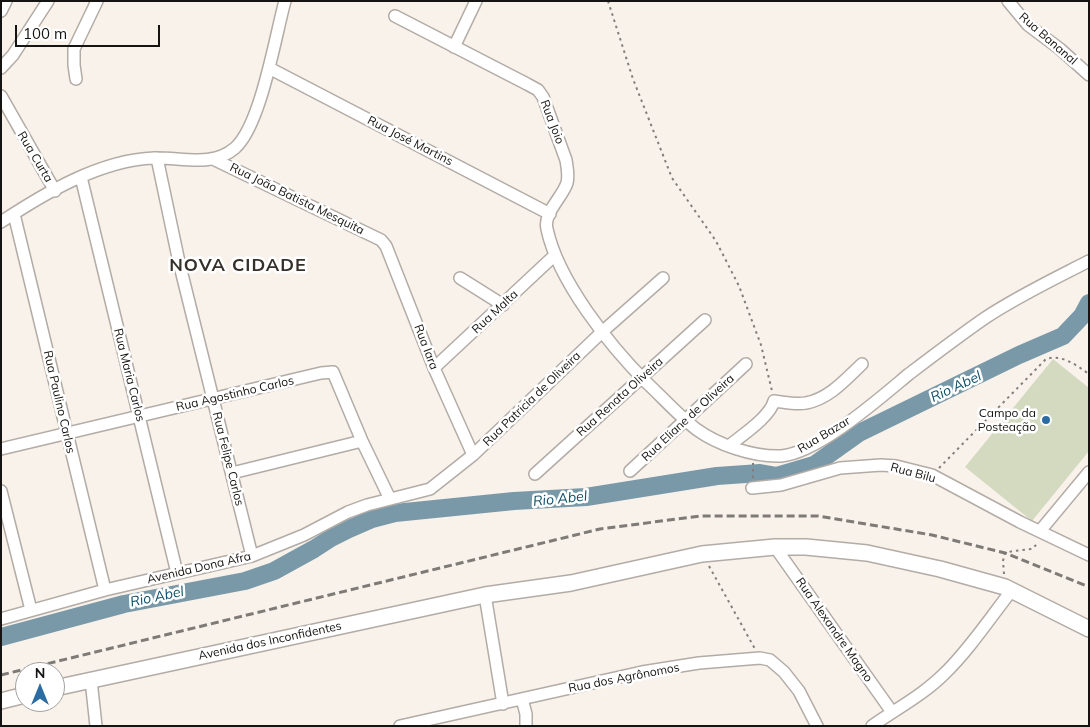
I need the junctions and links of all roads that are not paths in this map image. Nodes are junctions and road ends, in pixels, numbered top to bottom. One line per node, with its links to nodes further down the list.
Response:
1 (6, 1): 7 (street)
2 (48, 1): 10 (street)
3 (97, 1): 13 (street)
4 (285, 1): 11 (street)
5 (476, 1): 9 (street)
6 (1008, 1): 12 (street, Rua Bananal)
7 (1, 11)
8 (395, 16): 9 (street, Rua Joio)
9 (454, 47): 20 (street, Rua Joio)
10 (1, 68)
11 (269, 68): 16 (street); 20 (street, Rua José Martins)
12 (1089, 75)
13 (76, 79)
14 (1, 96): 18 (street, Rua Curta)
15 (157, 158): 16 (street); 17 (street); 34 (street, Rua Felipe Carlos)
16 (213, 159): 22 (street, Rua João Batista Mesquita)
17 (81, 177): 18 (street); 35 (street, Rua Maria Carlos)
18 (55, 191): 19 (street)
19 (14, 214): 21 (street); 37 (street, Rua Paulino Carlos)
20 (550, 214): 23 (street, Rua Bazar)
21 (1, 222)
22 (381, 240): 32 (street, Rua Iara)
23 (555, 256): 27 (street, Rua Malta); 29 (street, Rua Bazar)
24 (1089, 261): 39 (street, Rua Bazar)
25 (460, 278): 27 (street)
26 (663, 278): 29 (street, Rua Patricia de Oliveira)
27 (503, 305): 32 (street, Rua Malta)
28 (705, 320): 33 (street, Rua Renata Oliveira)
29 (602, 332): 33 (street, Rua Bazar); 41 (street, Rua Patricia de Oliveira)
30 (746, 364): 36 (street, Rua Eliane de Oliveira)
31 (862, 364): 39 (street)
32 (434, 368): 41 (street, Rua Iara)
33 (642, 378): 36 (street, Rua Bazar); 45 (street, Rua Renata Oliveira)
34 (213, 399): 35 (street, Rua Agostinho Carlos); 38 (street, Rua Agostinho Carlos); 44 (street, Rua Felipe Carlos)
35 (140, 416): 37 (street, Rua Agostinho Carlos); 53 (street, Rua Maria Carlos)
36 (685, 420): 39 (street, Rua Bazar); 42 (street, Rua Eliane de Oliveira)
37 (66, 433): 40 (street, Rua Agostinho Carlos); 55 (street, Rua Paulino Carlos)
38 (362, 441): 44 (street); 48 (street, Rua Agostinho Carlos)
39 (729, 446)
40 (1, 449)
41 (473, 455): 48 (street, Rua Patricia de Oliveira)
42 (630, 471)
43 (1089, 472): 49 (street)
44 (232, 473): 52 (street, Rua Felipe Carlos)
45 (535, 474)
46 (752, 485): 49 (street, Rua Bilu)
47 (1, 491): 57 (street)
48 (390, 499): 52 (street, Avenida Dona Afra)
49 (1043, 533): 51 (street, Rua Bilu)
50 (775, 547): 54 (main road, Avenida dos Inconfidentes); 56 (main road, Avenida dos Inconfidentes); 66 (street, Rua Alexandre Magno)
51 (1089, 555)
52 (252, 556): 53 (street, Avenida Dona Afra)
53 (177, 573): 55 (street, Avenida Dona Afra)
54 (1008, 588): 59 (main road); 66 (street)
55 (105, 590): 57 (street, Avenida Dona Afra)
56 (485, 595): 60 (main road, Avenida dos Inconfidentes); 65 (street)
57 (31, 610): 58 (street, Avenida Dona Afra)
58 (1, 619)
59 (1089, 629)
60 (91, 680): 61 (main road, Avenida dos Inconfidentes); 67 (street)
61 (65, 686)
62 (15, 698): 64 (main road)
63 (522, 699): 65 (street, Rua dos Agrônomos); 69 (street); 70 (street, Rua dos Agrônomos)
64 (1, 701)
65 (503, 704): 68 (street, Rua dos Agrônomos)
66 (892, 712): 71 (street)
67 (96, 726)
68 (400, 726)
69 (526, 726)
70 (817, 726)
71 (872, 726)

